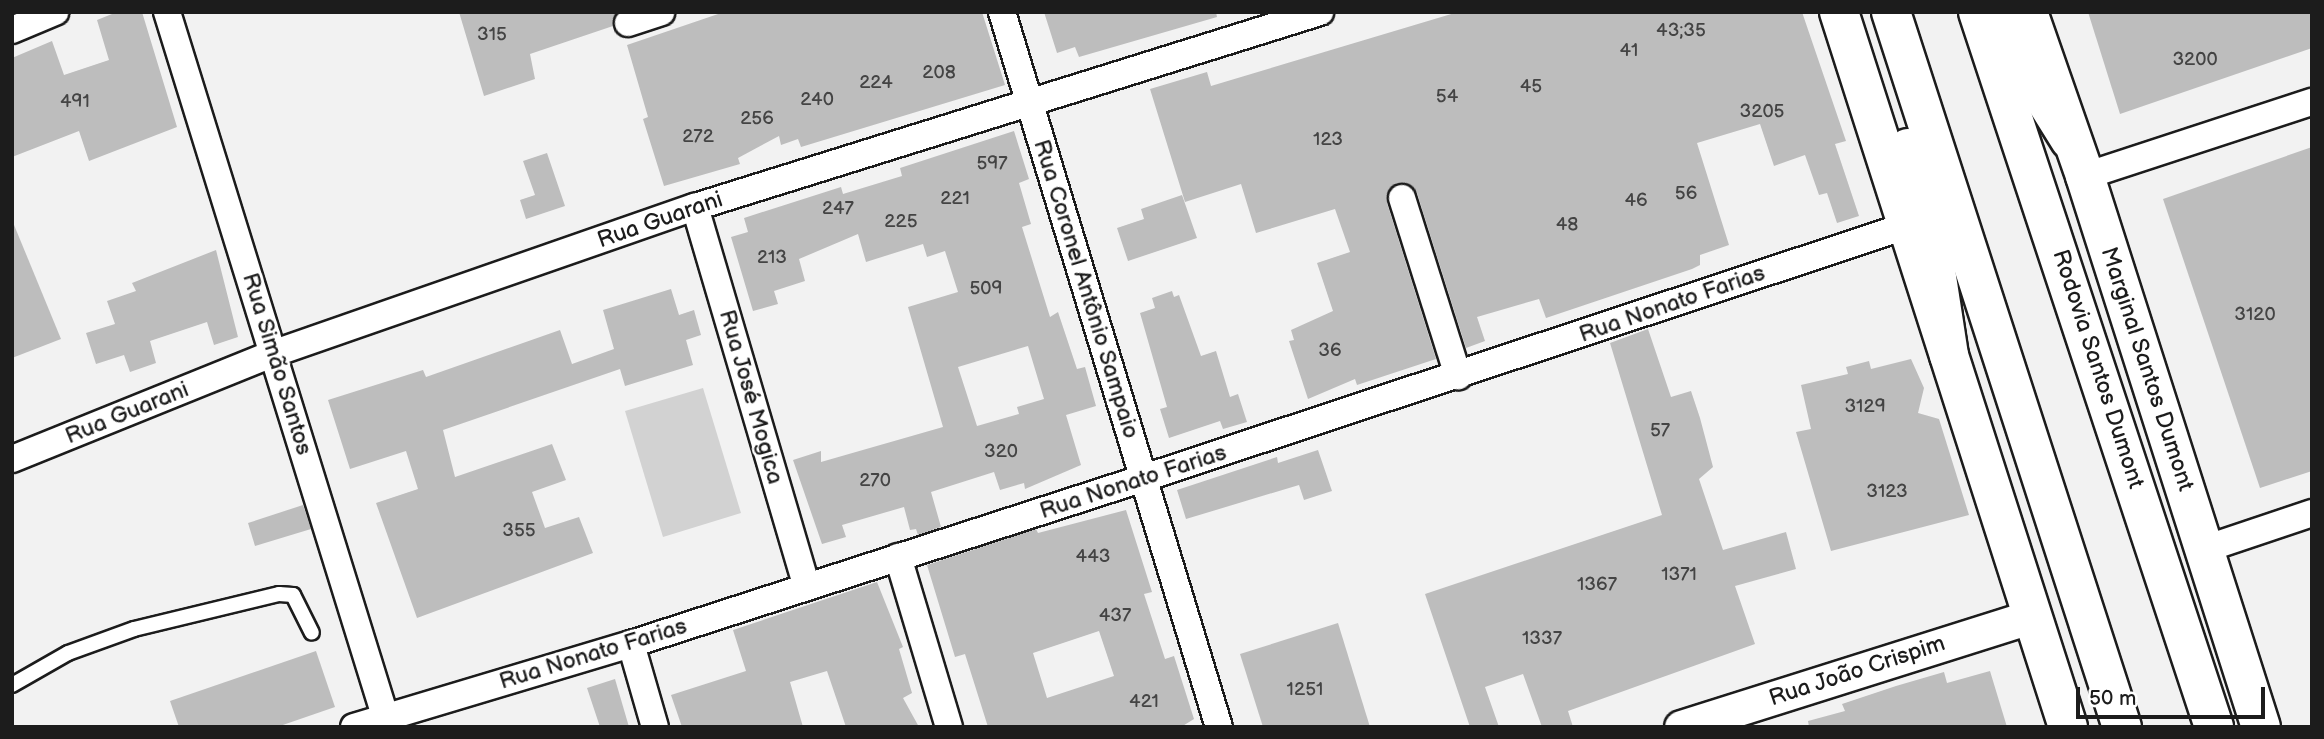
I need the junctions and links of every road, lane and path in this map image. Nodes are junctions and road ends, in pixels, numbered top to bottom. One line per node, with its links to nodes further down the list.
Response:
1 (55, 12): 13 (street)
2 (167, 12): 21 (street, Rua Simão Santos)
3 (661, 12): 12 (street)
4 (1002, 12): 14 (street, Rua Coronel Antônio Sampaio)
5 (1320, 12): 14 (street, Rua Guarani)
6 (1839, 12): 20 (main road)
7 (1881, 12): 22 (main road)
8 (1891, 12): 41 (main road)
9 (1978, 12): 42 (main road, Rodovia Santos Dumont)
10 (2000, 12): 16 (main road)
11 (2028, 12): 16 (main road, Marginal Santos Dumont)
12 (628, 23)
13 (12, 30)
14 (1028, 102): 19 (street, Rua Guarani); 25 (street, Rua Coronel Antônio Sampaio)
15 (2312, 102): 17 (street)
16 (2070, 140): 17 (main road, Marginal Santos Dumont)
17 (2085, 176): 27 (main road, Marginal Santos Dumont)
18 (1402, 198): 23 (street)
19 (695, 207): 21 (street, Rua Guarani); 29 (street, Rua José Mogica)
20 (1909, 225): 22 (main road); 23 (street, Rua Nonato Farias)
21 (275, 354): 24 (street, Rua Guarani); 34 (street, Rua Simão Santos)
22 (1949, 355): 30 (main road)
23 (1458, 376): 25 (street, Rua Nonato Farias)
24 (12, 459)
25 (1144, 478): 28 (street, Rua Nonato Farias); 38 (street, Rua Coronel Antônio Sampaio)
26 (2312, 513): 27 (street)
27 (2205, 549): 43 (main road, Marginal Santos Dumont)
28 (898, 557): 29 (street, Rua Nonato Farias); 37 (street)
29 (807, 587): 32 (street, Rua Nonato Farias)
30 (2033, 616): 39 (street, Rua João Crispim); 40 (main road)
31 (312, 633): 33 (lane)
32 (631, 643): 34 (street, Rua Nonato Farias); 36 (street)
33 (12, 685)
34 (385, 716): 35 (street, Rua Nonato Farias)
35 (354, 727)
36 (655, 727)
37 (949, 727)
38 (1219, 727)
39 (1681, 727)
40 (2068, 727)
41 (2122, 727)
42 (2214, 727)
43 (2261, 727)

